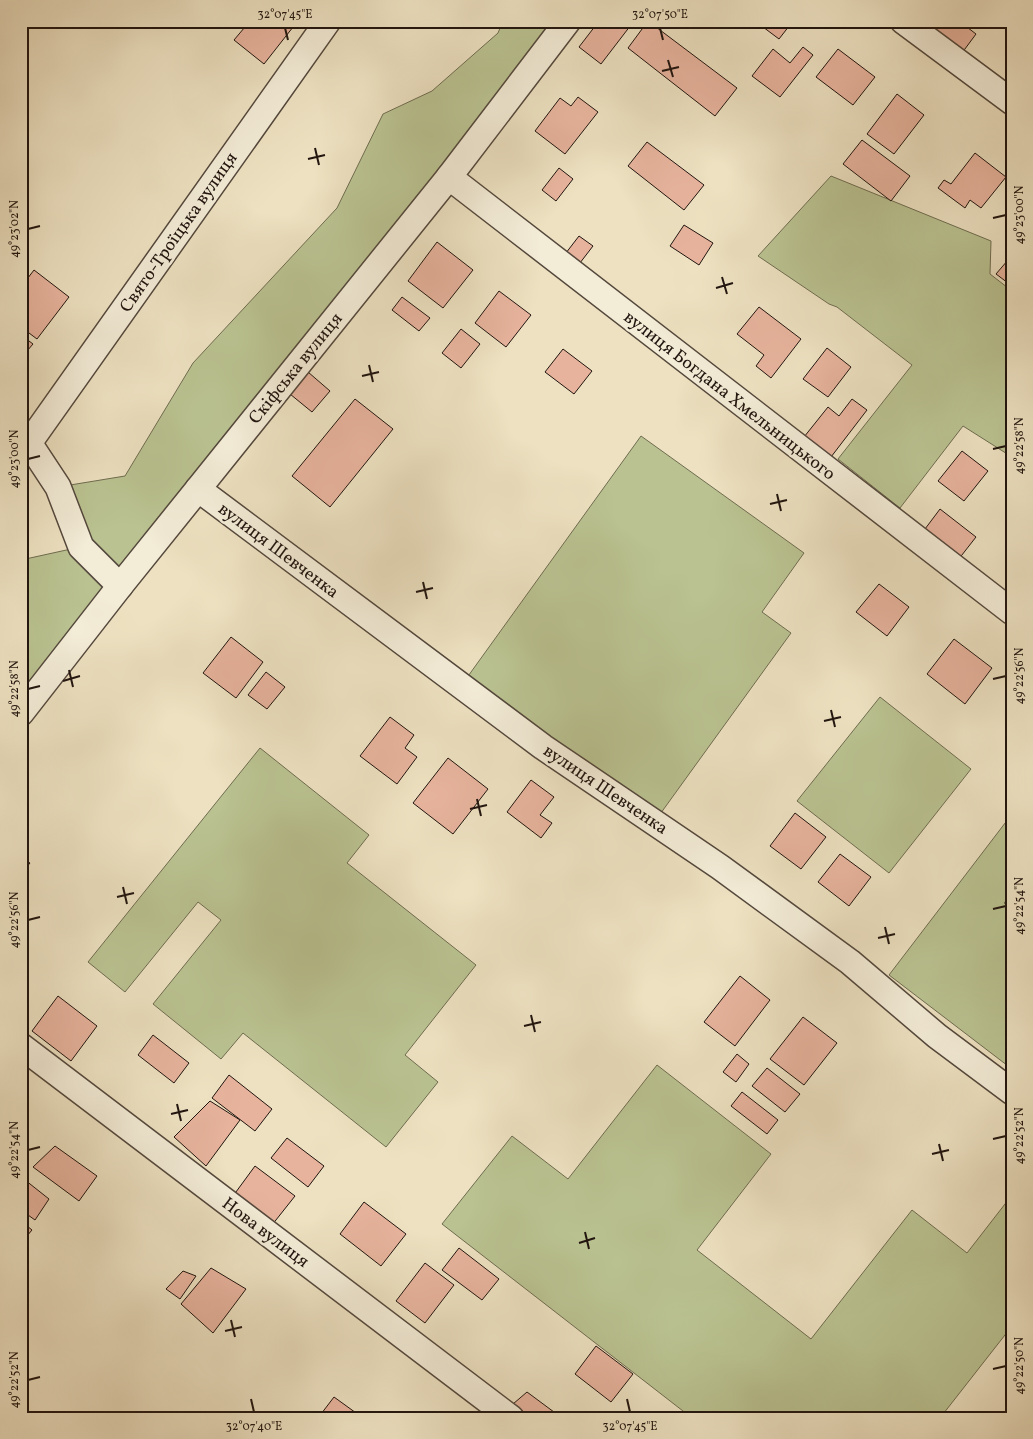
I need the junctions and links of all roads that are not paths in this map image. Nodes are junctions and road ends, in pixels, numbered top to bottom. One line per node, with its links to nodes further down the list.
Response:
1 (328, 21): 6 (street, Свято-Троїцька вулиця)
2 (568, 21): 5 (street, Скіфська вулиця)
3 (903, 21): 4 (street)
4 (1012, 102)
5 (448, 177): 7 (street, Скіфська вулиця); 9 (street, вулиця Богдана Хмельницького)
6 (25, 440): 8 (street)
7 (198, 489): 8 (street, Скіфська вулиця); 12 (street, вулиця Шевченка)
8 (120, 586): 10 (street, Скіфська вулиця)
9 (1012, 612)
10 (21, 713)
11 (21, 1046): 13 (street, Нова вулиця)
12 (1012, 1092)
13 (511, 1418)

